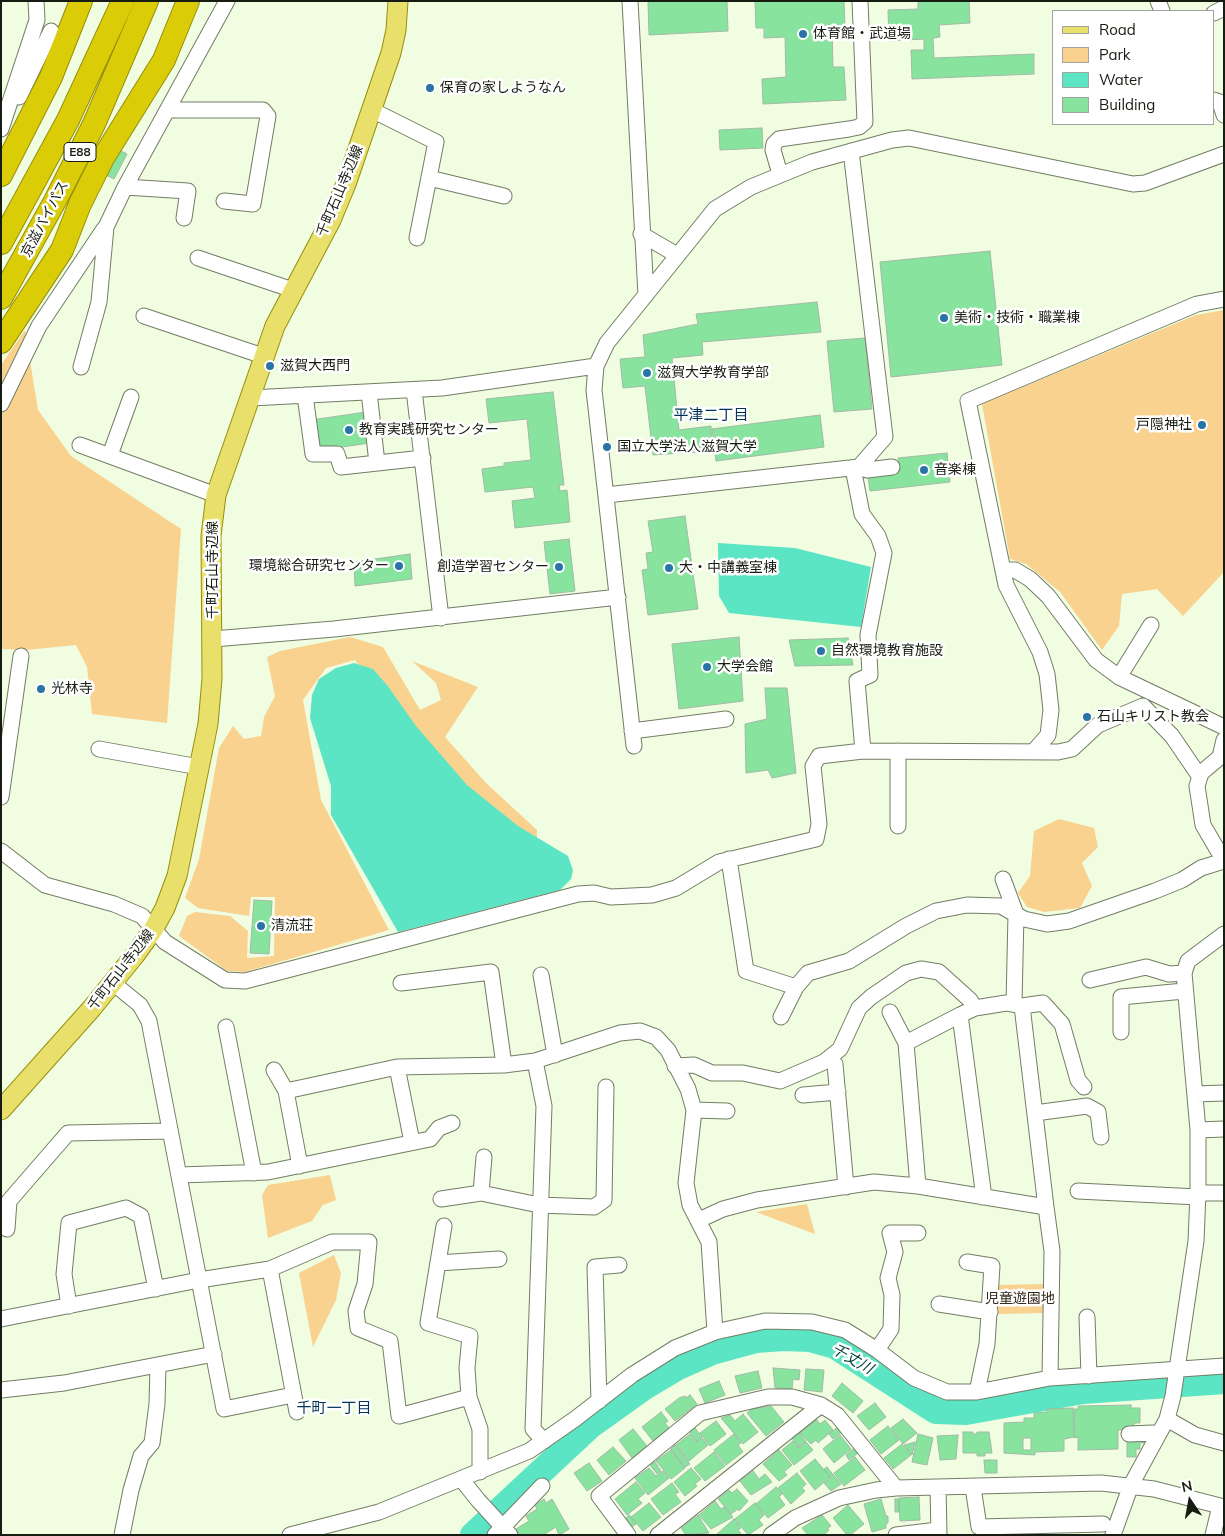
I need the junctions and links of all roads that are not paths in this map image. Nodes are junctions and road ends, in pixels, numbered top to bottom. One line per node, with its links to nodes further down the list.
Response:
1 (36, 1): 15 (street)
2 (81, 1): 19 (highway)
3 (123, 1): 28 (highway, 京滋バイパス / E88)
4 (147, 1): 33 (highway, 京滋バイパス / E88)
5 (188, 1): 36 (highway)
6 (227, 1): 12 (street)
7 (398, 1): 13 (main road, 千町石山寺辺線)
8 (630, 1): 26 (street)
9 (860, 1): 18 (street)
10 (51, 31): 15 (street)
11 (1215, 100): 14 (street)
12 (169, 110): 21 (street); 23 (street)
13 (372, 110): 20 (street); 31 (main road, 千町石山寺辺線)
14 (1224, 115)
15 (2, 128)
16 (851, 151): 17 (street); 18 (street); 50 (street)
17 (1224, 154)
18 (780, 174): 29 (street)
19 (1, 175)
20 (429, 178): 22 (street); 27 (street)
21 (125, 188): 24 (street); 25 (street)
22 (504, 196)
23 (224, 201)
24 (184, 218)
25 (106, 227): 39 (street); 45 (street)
26 (641, 234): 29 (street); 32 (street)
27 (418, 238)
28 (1, 242)
29 (676, 255): 32 (street)
30 (198, 258): 31 (street)
31 (293, 290): 37 (main road, 千町石山寺辺線)
32 (646, 295): 38 (street)
33 (1, 298)
34 (1224, 299): 54 (street)
35 (144, 316): 37 (street)
36 (1, 342)
37 (266, 357): 44 (main road, 千町石山寺辺線)
38 (596, 366): 40 (street); 53 (street)
39 (81, 367)
40 (414, 390): 41 (street); 48 (street)
41 (369, 392): 42 (street); 49 (street)
42 (306, 395): 44 (street); 49 (street)
43 (131, 397): 47 (street)
44 (252, 398): 52 (main road, 千町石山寺辺線)
45 (1, 404)
46 (80, 445): 47 (street)
47 (110, 455): 52 (street)
48 (423, 458): 49 (street); 56 (street)
49 (377, 463)
50 (856, 467): 51 (street); 53 (street); 65 (street)
51 (892, 468)
52 (216, 494): 58 (main road, 千町石山寺辺線)
53 (606, 495): 55 (street)
54 (1004, 574): 60 (street); 67 (street)
55 (618, 597): 56 (street); 61 (street)
56 (442, 618): 58 (street)
57 (1151, 625): 60 (street)
58 (213, 639): 68 (main road, 千町石山寺辺線)
59 (21, 656): 70 (street)
60 (1119, 677): 62 (street)
61 (726, 719)
62 (1224, 727)
63 (1224, 740): 69 (street)
64 (99, 749): 68 (street)
65 (862, 751): 66 (street); 73 (street)
66 (898, 751): 67 (street); 71 (street)
67 (1034, 751): 69 (street)
68 (199, 767): 77 (main road, 千町石山寺辺線)
69 (1200, 777): 74 (street)
70 (1, 797)
71 (898, 826)
72 (1, 851): 77 (street)
73 (729, 859): 77 (street); 84 (street)
74 (1224, 861): 76 (street)
75 (1003, 879): 76 (street)
76 (1016, 914): 84 (street); 86 (street)
77 (154, 930): 82 (main road, 千町石山寺辺線)
78 (1224, 934): 79 (street)
79 (1184, 973): 81 (street); 85 (street)
80 (540, 975): 94 (street)
81 (1090, 980)
82 (114, 983): 108 (main road, 千町石山寺辺線); 115 (street)
83 (401, 983): 96 (street)
84 (796, 987): 90 (street)
85 (1184, 991): 92 (street); 106 (street)
86 (1018, 1005): 87 (street); 102 (street); 111 (street)
87 (975, 1008): 89 (street); 98 (street)
88 (890, 1012): 93 (street)
89 (960, 1015): 93 (street); 128 (street)
90 (781, 1017)
91 (226, 1027): 120 (street)
92 (1121, 1032)
93 (906, 1043): 123 (street)
94 (555, 1055): 95 (street); 98 (street)
95 (535, 1061): 96 (street); 130 (street)
96 (504, 1064): 99 (street)
97 (836, 1064): 104 (street)
98 (675, 1066): 109 (street)
99 (398, 1067): 103 (street); 117 (street)
100 (274, 1070): 103 (street)
101 (606, 1087): 130 (street)
102 (1084, 1087)
103 (286, 1091): 119 (street)
104 (838, 1092): 107 (street); 122 (street)
105 (1224, 1093): 106 (street)
106 (1196, 1094): 114 (street)
107 (802, 1095)
108 (1, 1110)
109 (694, 1110): 110 (street); 132 (street)
110 (727, 1111)
111 (1035, 1113): 116 (street); 131 (street)
112 (452, 1124): 117 (street)
113 (1224, 1129): 114 (street)
114 (1198, 1130): 127 (street)
115 (170, 1131): 121 (street); 134 (street)
116 (1101, 1137)
117 (412, 1142): 119 (street)
118 (484, 1157): 125 (street)
119 (300, 1166): 120 (street)
120 (254, 1173): 121 (street)
121 (179, 1175): 141 (street)
122 (846, 1186): 123 (street); 132 (street)
123 (918, 1186): 128 (street)
124 (1078, 1191): 127 (street)
125 (481, 1193): 129 (street); 130 (street)
126 (1224, 1193): 127 (street)
127 (1198, 1195): 153 (street)
128 (982, 1197): 131 (street)
129 (441, 1199)
130 (539, 1205): 166 (street)
131 (1046, 1207): 155 (street)
132 (699, 1220): 148 (street)
133 (444, 1226): 138 (street)
134 (7, 1229)
135 (918, 1233): 149 (street)
136 (500, 1259): 138 (street)
137 (967, 1262): 145 (street)
138 (438, 1263): 159 (street)
139 (619, 1265): 160 (street)
140 (270, 1269): 141 (street); 158 (street); 159 (street)
141 (199, 1280): 142 (street); 150 (street)
142 (156, 1289): 144 (street); 144 (street)
143 (939, 1304): 145 (street)
144 (68, 1306): 147 (street)
145 (990, 1312): 157 (street)
146 (1087, 1317): 154 (street)
147 (1, 1319)
148 (715, 1332): 149 (street); 160 (street)
149 (877, 1350): 157 (street)
150 (214, 1354): 151 (street); 158 (street)
151 (158, 1364): 156 (street); 180 (street)
152 (1224, 1366): 153 (street)
153 (1176, 1375): 154 (street); 163 (street)
154 (1089, 1376): 155 (street)
155 (1050, 1378): 157 (street)
156 (1, 1390)
157 (977, 1392)
158 (293, 1396): 162 (street)
159 (469, 1397): 168 (street)
160 (599, 1401): 166 (street)
161 (821, 1405): 173 (street); 179 (street); 182 (street)
162 (296, 1412)
163 (1168, 1419): 165 (street); 167 (street)
164 (1129, 1434): 165 (street)
165 (1158, 1435): 170 (street)
166 (544, 1441): 168 (street)
167 (1224, 1443)
168 (480, 1472): 169 (street)
169 (462, 1480): 177 (street); 181 (street)
170 (1130, 1485): 172 (street); 175 (street); 176 (street)
171 (542, 1486): 177 (street)
172 (973, 1487): 174 (street); 176 (street)
173 (896, 1488): 174 (street); 183 (street)
174 (938, 1488): 178 (street)
175 (1222, 1507): 185 (street)
176 (1108, 1530)
177 (502, 1531)
178 (938, 1532): 184 (street)
179 (625, 1534)
180 (122, 1535)
181 (290, 1535)
182 (658, 1535)
183 (771, 1535)
184 (896, 1535)
185 (1213, 1535)

